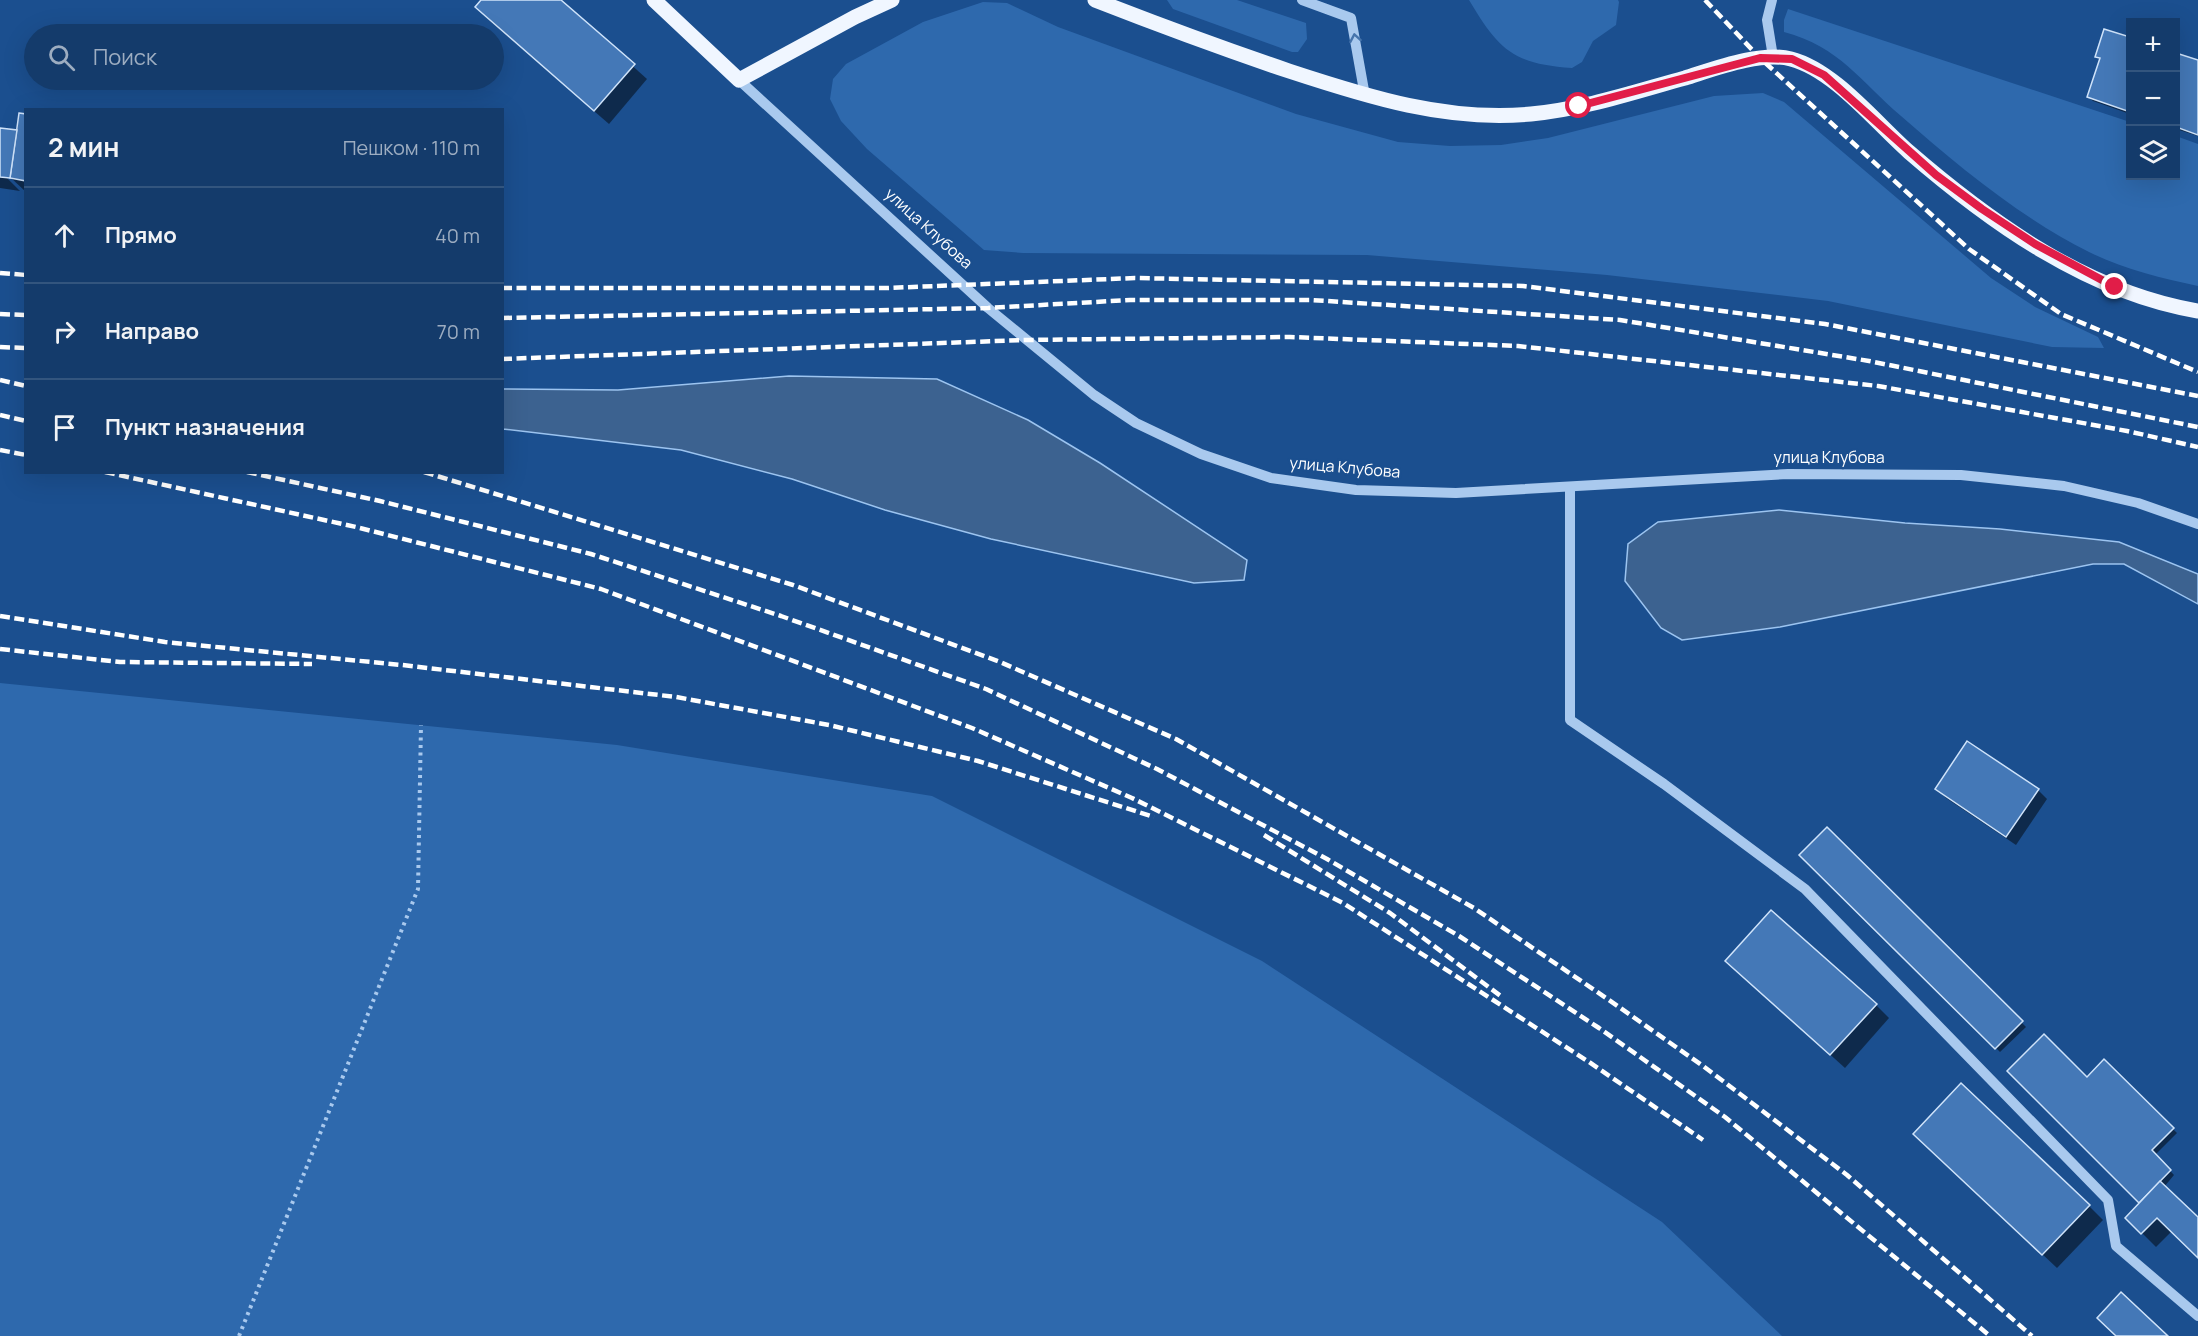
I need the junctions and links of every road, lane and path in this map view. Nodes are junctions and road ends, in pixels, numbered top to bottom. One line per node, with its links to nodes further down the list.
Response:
1 (654, 0): 7 (main road, улица Клубова)
2 (892, 0): 7 (main road)
3 (1302, 0): 8 (street, one-way to 3)
4 (1772, 0): 6 (street)
5 (1106, 2): 8 (main road)
6 (1773, 57): 8 (main road); 9 (main road)
7 (739, 80): 10 (street, улица Клубова)
8 (1365, 96)
9 (2198, 311)
10 (1570, 487): 11 (street, улица Клубова); 13 (street)
11 (2198, 524)
12 (421, 725): 14 (path)
13 (2198, 1316)
14 (239, 1336)

